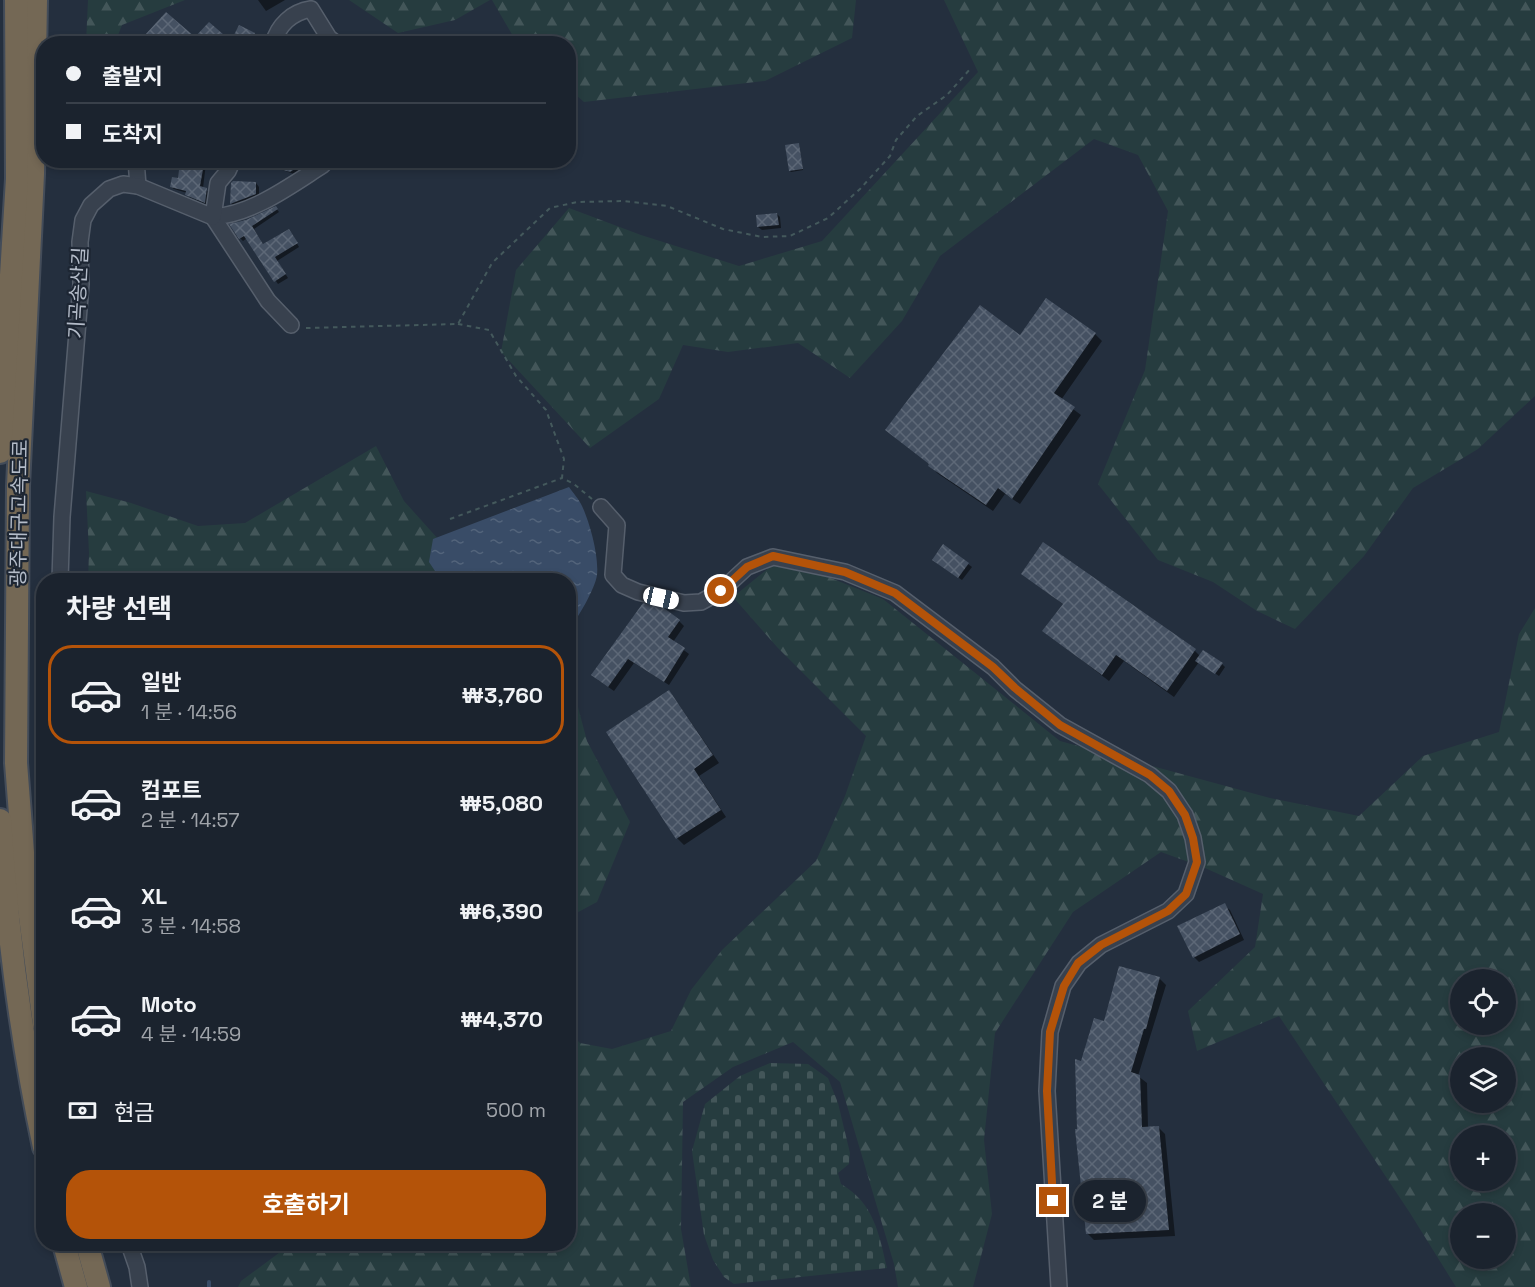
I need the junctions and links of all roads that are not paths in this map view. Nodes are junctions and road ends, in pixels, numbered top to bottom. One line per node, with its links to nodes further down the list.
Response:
1 (16, 0): 11 (highway, 광주대구고속도로)
2 (36, 0): 15 (highway, 광주대구고속도로)
3 (277, 36): 4 (street)
4 (328, 36)
5 (137, 168): 8 (street)
6 (229, 168): 9 (street)
7 (318, 168): 9 (street)
8 (138, 186): 9 (street, 기곡송산길); 13 (street, 기곡송산길)
9 (213, 217): 10 (street)
10 (291, 325)
11 (0, 452)
12 (601, 507): 23 (street)
13 (60, 573)
14 (0, 820): 16 (highway)
15 (36, 963)
16 (36, 1104)
17 (66, 1251): 20 (highway)
18 (89, 1251): 21 (highway)
19 (131, 1251): 22 (street)
20 (76, 1287)
21 (99, 1287)
22 (140, 1287)
23 (1059, 1287)

